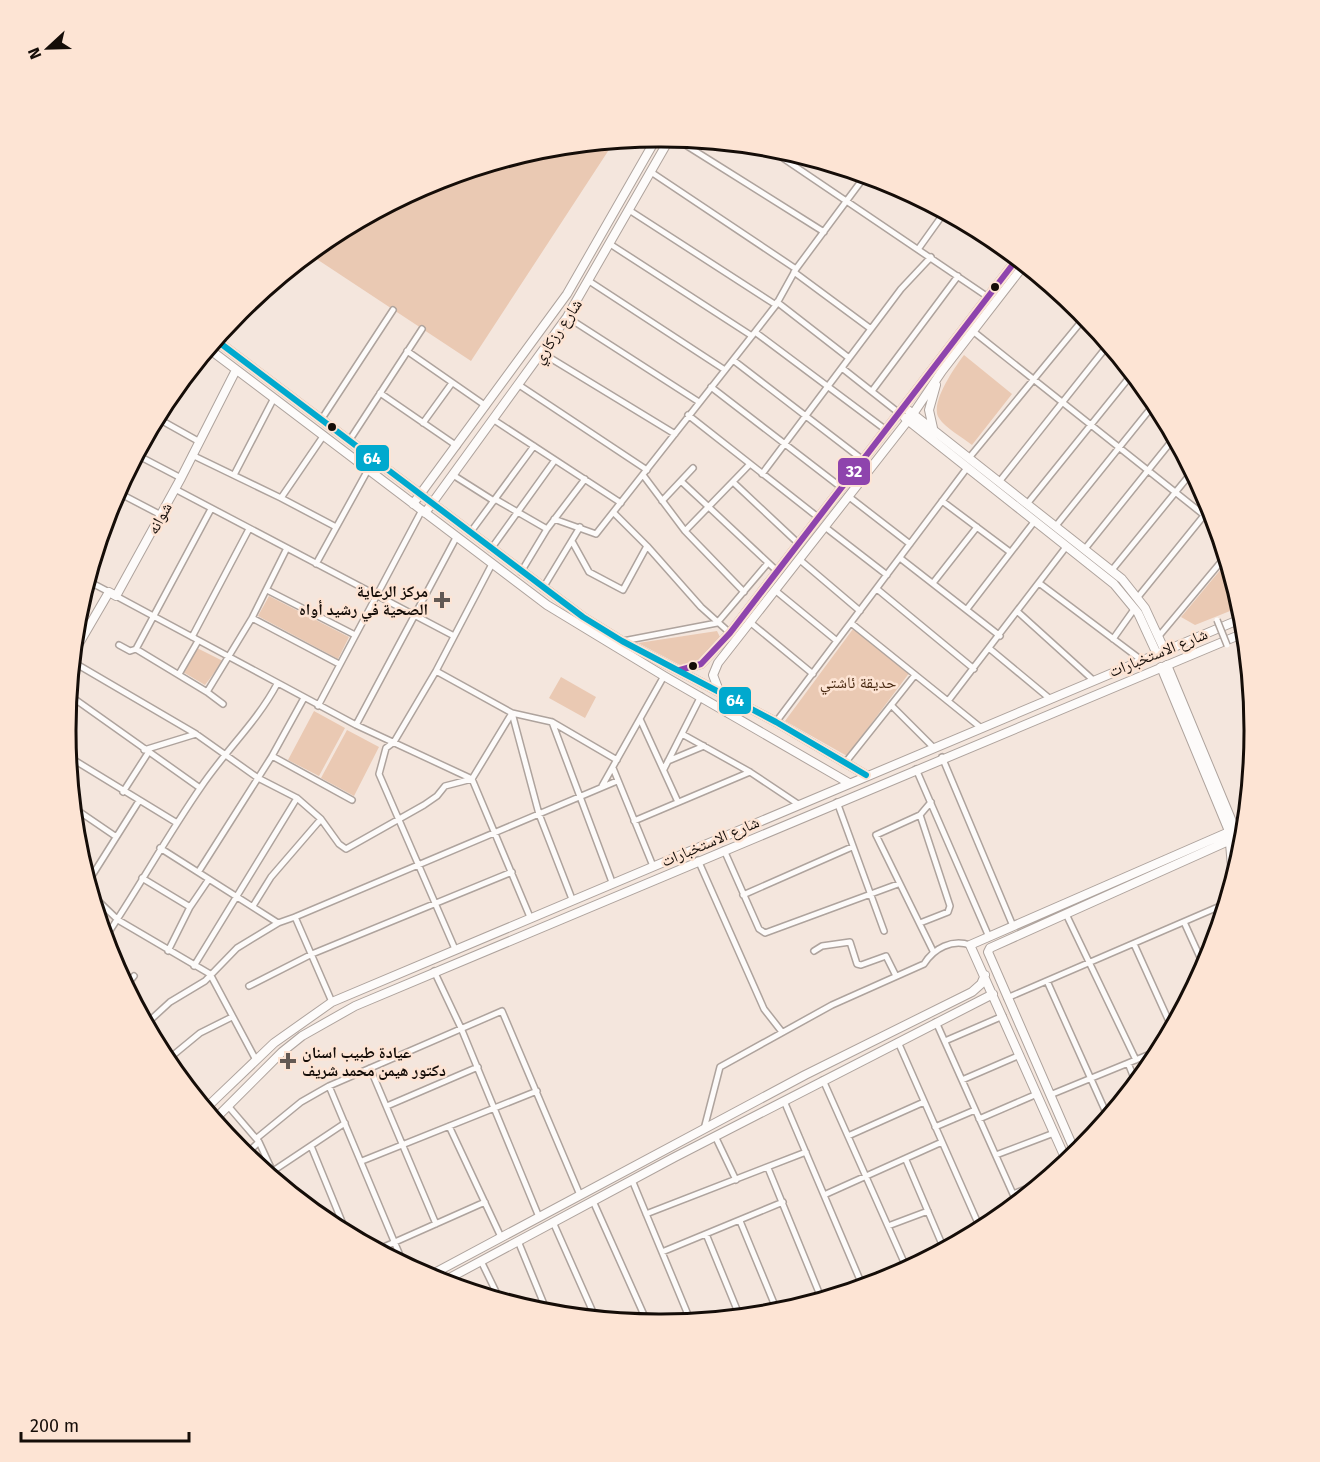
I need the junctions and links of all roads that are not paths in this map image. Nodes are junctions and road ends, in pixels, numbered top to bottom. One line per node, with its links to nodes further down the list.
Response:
1 (651, 147): 21 (main road, شارع رزكاري)
2 (665, 147): 5 (main road, شارع رزكاري)
3 (692, 149): 10 (street)
4 (797, 164): 7 (street)
5 (651, 172): 8 (main road, شارع رزكاري); 16 (street)
6 (860, 183): 7 (street)
7 (848, 199): 10 (street); 12 (street)
8 (629, 210): 11 (main road, شارع رزكاري); 24 (street)
9 (939, 219): 12 (street)
10 (824, 231): 16 (street)
11 (610, 244): 20 (main road, شارع رزكاري); 31 (street)
12 (919, 248): 13 (street)
13 (931, 257): 19 (street); 29 (street)
14 (1012, 266): 15 (main road)
15 (1009, 269): 18 (main road); 22 (main road)
16 (795, 270): 24 (street); 29 (street)
17 (1019, 272): 18 (main road)
18 (1017, 275): 30 (main road)
19 (958, 276): 22 (street); 49 (street)
20 (589, 281): 23 (main road, شارع رزكاري); 41 (street)
21 (567, 294): 23 (main road); 54 (main road, شارع رزكاري)
22 (988, 297): 55 (main road)
23 (578, 302): 26 (main road, شارع رزكاري)
24 (776, 303): 31 (street); 37 (street)
25 (393, 310): 60 (street)
26 (567, 317): 35 (main road, شارع رزكاري); 52 (street)
27 (1079, 324): 43 (street)
28 (422, 329): 33 (street)
29 (871, 329): 37 (street)
30 (974, 332): 42 (main road); 43 (street)
31 (753, 334): 38 (street); 47 (street)
32 (222, 345): 60 (main road)
33 (407, 351): 45 (street); 50 (street)
34 (1103, 351): 53 (street)
35 (543, 353): 46 (main road, شارع رزكاري); 67 (street)
36 (215, 354): 40 (main road)
37 (849, 358): 39 (street)
38 (733, 360): 41 (street); 58 (street)
39 (842, 368): 47 (street); 49 (street)
40 (236, 370): 51 (main road); 69 (main road, شوانە)
41 (725, 370): 48 (street)
42 (942, 371): 59 (main road); 66 (main road)
43 (1033, 380): 53 (street); 77 (street)
44 (1126, 380): 64 (street)
45 (452, 383): 54 (street); 63 (street)
46 (519, 385): 61 (main road, شارع رزكاري); 86 (street)
47 (828, 386): 58 (street); 65 (street)
48 (711, 387): 52 (street); 71 (street)
49 (872, 391): 55 (street)
50 (380, 393): 63 (street); 70 (street)
51 (274, 398): 68 (main road); 88 (street)
52 (699, 402): 57 (street)
53 (1062, 403): 64 (street); 95 (street)
54 (486, 406): 73 (main road, شارع رزكاري)
55 (901, 410): 59 (main road); 65 (main road)
56 (1148, 412): 75 (street)
57 (688, 416): 67 (street); 81 (street)
58 (806, 416): 71 (street); 80 (street)
59 (910, 417): 66 (main road); 84 (main road); 104 (main road)
60 (321, 420): 70 (main road)
61 (494, 420): 74 (street); 89 (main road, شارع رزكاري)
62 (166, 422): 69 (street)
63 (423, 423): 73 (street)
64 (1090, 425): 75 (street); 113 (street)
65 (886, 430): 80 (main road)
66 (933, 430): 77 (main road)
67 (675, 434): 86 (street)
68 (324, 435): 82 (main road); 106 (street)
69 (198, 441): 76 (main road, شوانە)
70 (349, 441): 98 (main road)
71 (784, 444): 87 (street); 99 (street)
72 (1168, 445): 85 (street)
73 (457, 446): 96 (main road, شارع رزكاري)
74 (534, 446): 79 (street); 107 (street)
75 (1119, 447): 85 (street); 132 (street)
76 (192, 455): 88 (street); 90 (main road, شوانە)
77 (969, 458): 95 (main road)
78 (144, 459): 90 (street)
79 (555, 460): 91 (street); 119 (street)
80 (863, 460): 99 (main road)
81 (750, 464): 87 (street); 94 (street)
82 (369, 468): 103 (main road); 128 (street)
83 (693, 468): 93 (street)
84 (967, 468): 109 (street); 127 (main road)
85 (1148, 471): 101 (street); 145 (street)
86 (645, 472): 108 (street); 111 (street)
87 (762, 474): 124 (street)
88 (234, 475): 106 (street)
89 (453, 475): 97 (main road, شارع رزكاري); 107 (street)
90 (181, 478): 100 (main road, شوانە)
91 (585, 479): 111 (street); 125 (street)
92 (1186, 480): 101 (street)
93 (682, 482): 108 (street); 114 (street)
94 (733, 482): 114 (street); 139 (street)
95 (999, 482): 113 (main road)
96 (428, 485): 98 (main road); 102 (main road, شارع رزكاري)
97 (445, 485): 110 (main road, شارع رزكاري); 123 (main road)
98 (410, 487): 102 (main road); 103 (main road)
99 (842, 488): 124 (main road)
100 (175, 489): 115 (street); 121 (main road, شوانە)
101 (1176, 493): 118 (street); 153 (street)
102 (420, 494): 110 (main road); 112 (main road, شارع رزكاري)
103 (404, 496): 112 (main road)
104 (848, 496): 130 (main road); 140 (street)
105 (126, 497): 121 (street)
106 (281, 498): 128 (street)
107 (494, 500): 119 (street); 136 (street)
108 (662, 501): 135 (street)
109 (942, 501): 131 (street); 140 (street)
110 (432, 503): 116 (main road, شارع رزكاري); 117 (main road)
111 (621, 503): 120 (street)
112 (413, 504): 116 (main road)
113 (1027, 504): 132 (main road)
114 (710, 505): 135 (street); 149 (street)
115 (212, 509): 133 (street); 173 (street)
116 (424, 512): 126 (main road); 166 (street)
117 (443, 512): 123 (main road); 126 (main road)
118 (1201, 512)
119 (516, 513): 134 (street); 144 (street)
120 (614, 513): 129 (street); 141 (street)
121 (161, 515): 165 (main road, شوانە)
122 (1203, 517): 167 (street)
123 (450, 518): 136 (main road)
124 (819, 518): 139 (main road)
125 (554, 519): 129 (street); 134 (street)
126 (437, 521): 137 (main road)
127 (1034, 522): 142 (main road); 146 (street)
128 (336, 527): 150 (street)
129 (580, 527): 138 (street)
130 (825, 527): 148 (main road); 156 (street)
131 (977, 527): 146 (street); 157 (street)
132 (1055, 527): 145 (main road)
133 (249, 529): 143 (street); 187 (street)
134 (547, 529): 155 (street)
135 (685, 531): 164 (street)
136 (470, 533): 144 (main road)
137 (458, 536): 151 (main road); 172 (street)
138 (573, 543): 141 (street); 160 (street)
139 (799, 544): 154 (main road)
140 (910, 544): 147 (street)
141 (647, 546): 177 (street)
142 (1066, 547): 158 (street); 168 (main road)
143 (287, 549): 150 (street); 162 (street)
144 (491, 549): 155 (main road)
145 (1084, 550): 153 (main road)
146 (1010, 552): 169 (street)
147 (900, 558): 156 (street); 157 (street)
148 (800, 560): 163 (main road); 170 (street)
149 (768, 563): 154 (street); 164 (street)
150 (316, 564): 166 (street)
151 (492, 564): 183 (street); 210 (main road)
152 (1219, 564): 185 (street)
153 (1112, 570): 167 (main road)
154 (777, 571): 180 (main road)
155 (521, 572): 160 (main road)
156 (887, 575): 161 (street)
157 (933, 583): 169 (street)
158 (1039, 583): 171 (street); 188 (street)
159 (95, 584): 165 (street)
160 (543, 588): 190 (main road)
161 (877, 589): 170 (street); 204 (street)
162 (267, 590): 174 (street); 181 (street)
163 (776, 591): 178 (main road); 191 (street)
164 (744, 592): 177 (street)
165 (112, 594): 173 (street); 182 (main road, شوانە)
166 (377, 596): 172 (street); 181 (street)
167 (1138, 597): 185 (main road)
168 (1135, 608): 188 (street); 196 (main road)
169 (967, 609): 184 (street)
170 (860, 611): 179 (street)
171 (1018, 612): 184 (street); 211 (street)
172 (413, 615): 183 (street); 227 (street)
173 (151, 617): 187 (street); 194 (street)
174 (252, 618): 198 (street); 201 (street)
175 (1217, 620): 193 (street, bridge)
176 (1233, 622): 196 (main road, شارع الاستخبارات)
177 (717, 623): 180 (street); 190 (street)
178 (751, 623): 200 (main road); 208 (street)
179 (851, 623): 191 (street); 209 (street)
180 (730, 633): 197 (main road)
181 (354, 635): 201 (street)
182 (85, 636)
183 (454, 636): 206 (street)
184 (1000, 636): 195 (street)
185 (1159, 636): 196 (main road)
186 (1236, 636): 203 (main road, شارع الاستخبارات)
187 (192, 638): 189 (street)
188 (1113, 639): 199 (street)
189 (198, 641): 198 (street); 207 (street)
190 (621, 641): 205 (main road)
191 (837, 641): 208 (street)
192 (119, 645): 194 (street)
193 (1227, 645)
194 (136, 649): 207 (street)
195 (990, 649): 204 (street); 217 (street)
196 (1160, 651): 199 (main road, شارع الاستخبارات)
197 (710, 657): 200 (main road); 205 (main road)
198 (229, 658): 212 (street); 213 (street)
199 (1140, 659): 211 (main road, شارع الاستخبارات)
200 (718, 663): 214 (main road)
201 (339, 664): 222 (street)
202 (80, 666): 230 (street)
203 (1164, 666): 233 (main road, شارع الاستخبارات); 273 (main road)
204 (974, 669): 219 (street)
205 (680, 670): 214 (main road)
206 (436, 671): 223 (street); 232 (street)
207 (179, 674): 213 (street)
208 (813, 674): 226 (street)
209 (915, 675): 219 (street); 221 (street)
210 (664, 676): 215 (main road); 224 (street)
211 (1092, 679): 217 (main road, شارع الاستخبارات)
212 (277, 684): 216 (street); 237 (street)
213 (207, 692): 220 (street)
214 (720, 692): 226 (main road)
215 (701, 696): 231 (street); 252 (main road)
216 (304, 698): 222 (street); 238 (street)
217 (1049, 698): 228 (main road, شارع الاستخبارات)
218 (78, 702): 236 (street)
219 (948, 702): 228 (street)
220 (223, 705)
221 (891, 705): 235 (street); 242 (street)
222 (318, 706): 227 (street)
223 (512, 713): 225 (street); 250 (street); 265 (street)
224 (640, 719): 240 (street); 245 (street)
225 (552, 722): 240 (street); 256 (street)
226 (776, 722): 242 (main road)
227 (356, 725): 232 (street)
228 (980, 727): 229 (main road, شارع الاستخبارات)
229 (968, 732): 233 (main road); 235 (main road, شارع الاستخبارات)
230 (196, 734): 236 (street); 237 (street)
231 (682, 734): 234 (street); 241 (street)
232 (394, 742): 250 (street); 268 (street)
233 (974, 745): 239 (main road, شارع الاستخبارات)
234 (704, 746): 241 (street); 247 (street)
235 (933, 747): 248 (main road, شارع الاستخبارات)
236 (146, 751): 253 (street); 255 (street)
237 (224, 754): 249 (street); 253 (street)
238 (272, 756): 249 (street); 258 (street)
239 (942, 757): 246 (main road, شارع الاستخبارات); 309 (street)
240 (617, 760): 244 (street)
241 (668, 761): 245 (street)
242 (845, 762): 248 (main road)
243 (78, 763): 255 (street)
244 (613, 768): 251 (street); 254 (street)
245 (664, 769): 260 (street)
246 (916, 769): 261 (main road, شارع الاستخبارات); 262 (street)
247 (750, 772): 260 (street); 263 (street)
248 (866, 775): 252 (main road, شارع الاستخبارات)
249 (258, 778): 257 (street); 284 (street)
250 (472, 779): 268 (street); 272 (street)
251 (617, 781): 254 (street); 269 (street)
252 (849, 783): 263 (main road, شارع الاستخبارات)
253 (200, 788): 270 (street)
254 (602, 788): 256 (street)
255 (123, 792): 259 (street)
256 (578, 797): 265 (street); 289 (street)
257 (297, 798): 267 (street); 292 (street)
258 (352, 800)
259 (139, 801): 270 (street); 276 (street)
260 (678, 802): 269 (street)
261 (837, 802): 277 (main road, شارع الاستخبارات); 278 (street)
262 (931, 802): 266 (street); 312 (street)
263 (798, 804): 271 (main road, شارع الاستخبارات)
264 (82, 813): 276 (street)
265 (539, 814): 272 (street); 294 (street)
266 (920, 815): 290 (street); 308 (street)
267 (321, 819): 268 (street); 297 (street)
268 (400, 820): 282 (street)
269 (634, 820): 283 (street)
270 (177, 823): 279 (street)
271 (735, 830): 277 (main road); 283 (main road, شارع الاستخبارات)
272 (496, 832): 282 (street); 286 (street)
273 (1234, 832)
274 (1234, 834): 300 (main road)
275 (1234, 835): 301 (main road)
276 (116, 836): 285 (street)
277 (741, 842): 280 (main road, شارع الاستخبارات)
278 (852, 847): 291 (street); 293 (street)
279 (160, 848): 284 (street); 287 (street)
280 (723, 850): 281 (main road, شارع الاستخبارات); 293 (street)
281 (698, 860): 323 (main road, شارع الاستخبارات); 340 (street)
282 (420, 866): 295 (street); 302 (street)
283 (653, 866): 289 (main road, شارع الاستخبارات)
284 (199, 871): 288 (street)
285 (94, 872)
286 (512, 872): 295 (street); 303 (street)
287 (142, 878): 298 (street); 304 (street)
288 (209, 879): 292 (street); 298 (street)
289 (612, 882): 294 (main road, شارع الاستخبارات)
290 (898, 884): 291 (street); 308 (street)
291 (870, 894): 293 (street); 311 (street)
292 (236, 895): 297 (street); 322 (street)
293 (743, 895)
294 (572, 899): 303 (main road, شارع الاستخبارات)
295 (435, 905): 315 (street); 319 (street)
296 (103, 906): 304 (street)
297 (254, 906): 307 (street)
298 (190, 907): 316 (street)
299 (1216, 908): 306 (street)
300 (1048, 912): 305 (main road); 309 (main road)
301 (1066, 914): 305 (main road); 321 (street)
302 (295, 917): 307 (street); 319 (street)
303 (530, 917): 315 (main road, شارع الاستخبارات)
304 (118, 920): 310 (street); 316 (street)
305 (1052, 921): 331 (main road)
306 (1184, 922): 313 (street); 320 (street)
307 (278, 923): 324 (street)
308 (920, 923): 318 (street)
309 (1013, 926): 312 (main road)
310 (111, 929)
311 (884, 931)
312 (989, 937): 314 (main road)
313 (1134, 944): 321 (street); 337 (street)
314 (970, 945): 318 (street); 325 (main road)
315 (455, 949): 332 (main road, شارع الاستخبارات)
316 (168, 951): 322 (street)
317 (814, 951): 326 (street)
318 (933, 951): 326 (street)
319 (312, 954): 328 (street); 332 (street)
320 (1199, 954)
321 (1088, 963): 327 (street); 349 (street)
322 (194, 966): 324 (street)
323 (434, 971): 339 (street); 344 (main road, شارع الاستخبارات)
324 (210, 975): 335 (street); 336 (street)
325 (985, 975): 329 (main road); 330 (main road)
326 (896, 976): 340 (street)
327 (1047, 981): 331 (street); 354 (street)
328 (249, 986)
329 (969, 993): 333 (main road); 374 (main road)
330 (993, 994): 333 (main road); 334 (main road)
331 (1007, 998): 360 (main road)
332 (332, 1002): 343 (main road, شارع الاستخبارات)
333 (974, 1004): 338 (main road)
334 (1003, 1016): 341 (street); 346 (main road)
335 (232, 1017): 345 (street); 348 (street)
336 (152, 1018)
337 (1168, 1018)
338 (936, 1022): 341 (street); 342 (main road)
339 (461, 1028): 351 (street); 352 (street); 358 (street)
340 (782, 1032): 374 (street)
341 (945, 1041): 356 (street)
342 (898, 1042): 355 (main road); 362 (street)
343 (274, 1043): 344 (main road); 348 (main road, شارع الاستخبارات)
344 (282, 1052): 365 (main road, شارع الاستخبارات)
345 (174, 1054)
346 (1020, 1055): 356 (street); 359 (main road)
347 (1144, 1057): 349 (street)
348 (256, 1060): 363 (main road, شارع الاستخبارات)
349 (1136, 1060): 350 (street)
350 (1128, 1063): 353 (street); 354 (street)
351 (478, 1067): 364 (street); 366 (street)
352 (370, 1068): 357 (street); 364 (street)
353 (1132, 1073)
354 (1091, 1078): 360 (street); 367 (street)
355 (823, 1080): 361 (main road); 377 (street)
356 (962, 1080): 368 (street)
357 (329, 1086): 371 (street); 378 (street)
358 (537, 1091): 366 (street); 399 (street)
359 (1037, 1094): 370 (street); 375 (main road)
360 (1050, 1095): 381 (main road)
361 (784, 1101): 376 (main road); 385 (street)
362 (924, 1102): 373 (street); 377 (street)
363 (211, 1103)
364 (387, 1106): 380 (street)
365 (229, 1107): 369 (main road, شارع الاستخبارات); 378 (street)
366 (495, 1107): 372 (street); 406 (street)
367 (1105, 1109)
368 (975, 1110): 370 (street); 373 (street)
369 (220, 1115)
370 (980, 1119): 387 (street)
371 (345, 1123): 382 (street); 390 (street)
372 (449, 1126): 380 (street); 401 (street)
373 (936, 1126): 379 (street)
374 (704, 1129): 383 (main road)
375 (1054, 1133): 386 (main road); 387 (street)
376 (715, 1136): 388 (main road); 396 (street)
377 (848, 1136): 394 (street)
378 (258, 1140): 384 (street); 391 (street)
379 (942, 1142): 389 (street); 409 (street)
380 (404, 1145): 390 (street); 411 (street)
381 (1072, 1145)
382 (311, 1146): 393 (street); 407 (street)
383 (670, 1147): 388 (main road); 399 (main road)
384 (251, 1148)
385 (806, 1152): 392 (street); 400 (street)
386 (1063, 1153)
387 (996, 1155): 398 (street)
388 (675, 1157): 395 (main road)
389 (906, 1160): 394 (street); 404 (street)
390 (362, 1161): 416 (street)
391 (270, 1165)
392 (768, 1168): 396 (street); 403 (street)
393 (275, 1170)
394 (866, 1177): 400 (street); 412 (street)
395 (632, 1180): 402 (main road); 405 (street)
396 (736, 1180): 405 (street)
397 (1017, 1192): 398 (street)
398 (1013, 1194)
399 (580, 1195): 406 (main road)
400 (824, 1195): 425 (street)
401 (485, 1202): 411 (street); 414 (street)
402 (592, 1202): 410 (main road); 432 (street)
403 (783, 1202): 408 (street); 427 (street)
404 (928, 1211): 412 (street); 417 (street)
405 (646, 1214): 419 (street)
406 (539, 1217): 414 (main road)
407 (341, 1219)
408 (740, 1221): 413 (street); 429 (street)
409 (977, 1221)
410 (553, 1222): 415 (main road); 431 (street)
411 (436, 1224): 416 (street)
412 (888, 1226): 422 (street)
413 (706, 1234): 419 (street); 430 (street)
414 (501, 1237): 423 (main road)
415 (518, 1241): 421 (main road); 428 (street)
416 (395, 1242): 418 (street); 420 (street)
417 (941, 1242)
418 (386, 1246)
419 (662, 1252): 433 (street)
420 (399, 1253)
421 (481, 1261): 424 (main road); 426 (street)
422 (903, 1261)
423 (439, 1271)
424 (453, 1276)
425 (860, 1279)
426 (496, 1291)
427 (819, 1293)
428 (543, 1302)
429 (774, 1303)
430 (737, 1310)
431 (592, 1311)
432 (643, 1314)
433 (688, 1314)

